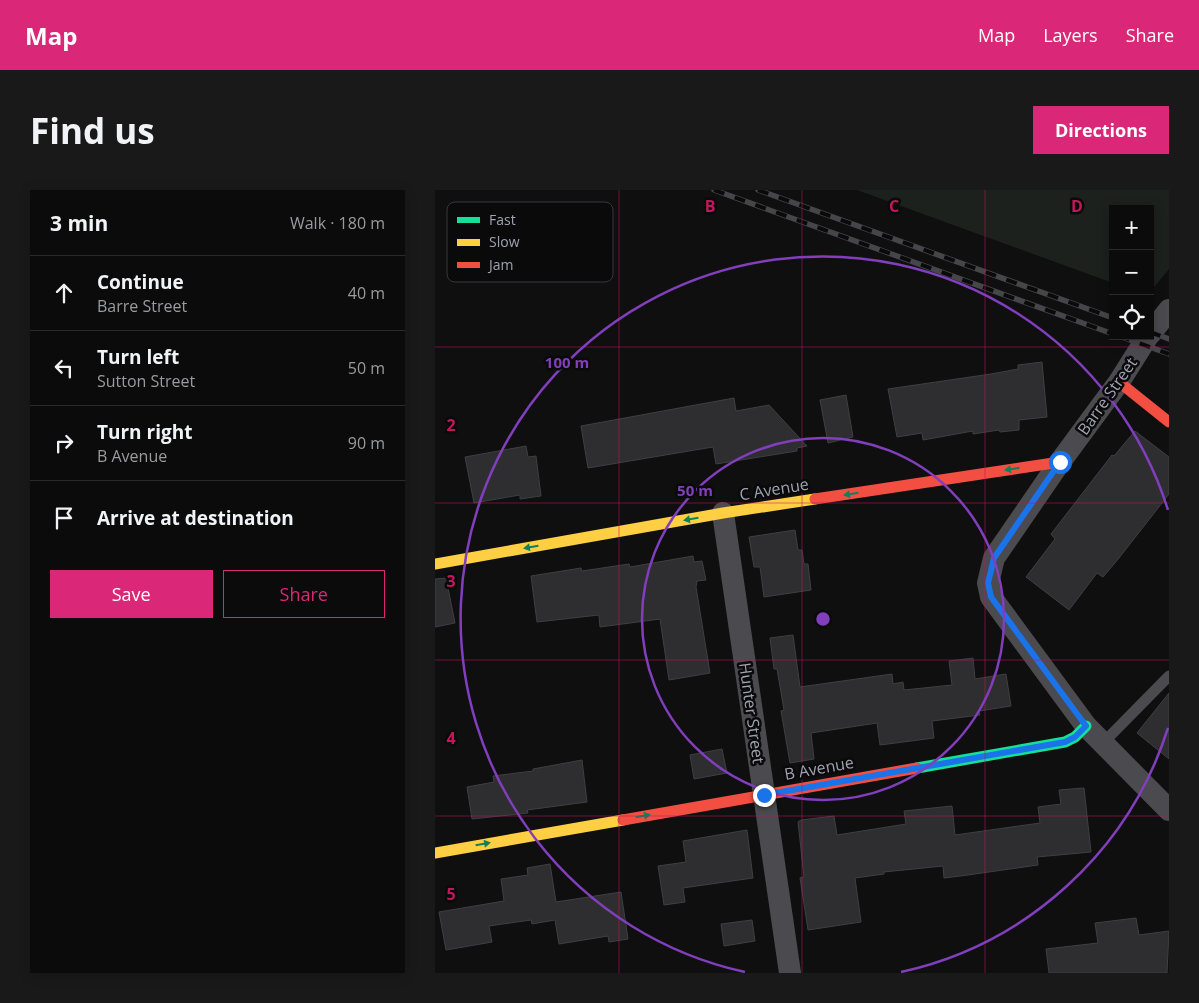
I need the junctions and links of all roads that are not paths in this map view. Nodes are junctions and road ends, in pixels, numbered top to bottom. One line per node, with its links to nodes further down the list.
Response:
1 (1169, 310): 2 (street, Barre Street)
2 (1154, 329)
3 (1146, 340): 4 (street, Barre Street)
4 (1119, 382): 5 (street); 6 (street, Barre Street)
5 (1169, 422)
6 (1060, 462): 7 (street, C Avenue, one-way to 7); 10 (street, Barre Street)
7 (723, 513): 8 (street, C Avenue, one-way to 8); 12 (street, Hunter Street)
8 (435, 564)
9 (1169, 676): 11 (lane)
10 (1086, 726): 11 (street); 12 (street, B Avenue)
11 (1103, 743): 13 (street)
12 (764, 795): 14 (street, B Avenue, one-way to 12); 15 (street, Hunter Street)
13 (1169, 810)
14 (435, 853)
15 (789, 973)

